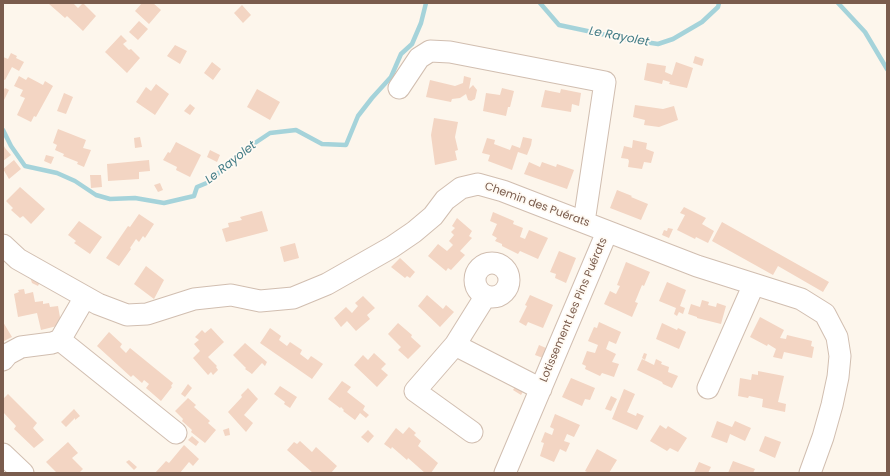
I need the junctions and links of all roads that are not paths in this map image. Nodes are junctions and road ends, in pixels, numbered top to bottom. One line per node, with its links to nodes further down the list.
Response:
1 (399, 88): 2 (street)
2 (584, 222): 3 (street, Chemin des Puérats); 6 (street, Chemin des Puérats)
3 (607, 232): 5 (street, Chemin des Puérats); 12 (street, Lotissement Les Pins Puérats)
4 (3, 245): 6 (street, Chemin des Puérats)
5 (754, 284): 11 (street); 18 (street, Chemin des Puérats)
6 (85, 297): 8 (street)
7 (485, 297): 9 (street)
8 (60, 340): 10 (street); 14 (street)
9 (455, 345): 12 (street, Lotissement Les Pins Puérats); 13 (street)
10 (3, 360)
11 (708, 388)
12 (541, 389): 17 (street, Lotissement Les Pins Puérats)
13 (472, 432)
14 (176, 433)
15 (3, 454): 16 (street)
16 (23, 473)
17 (505, 473)
18 (810, 473)

